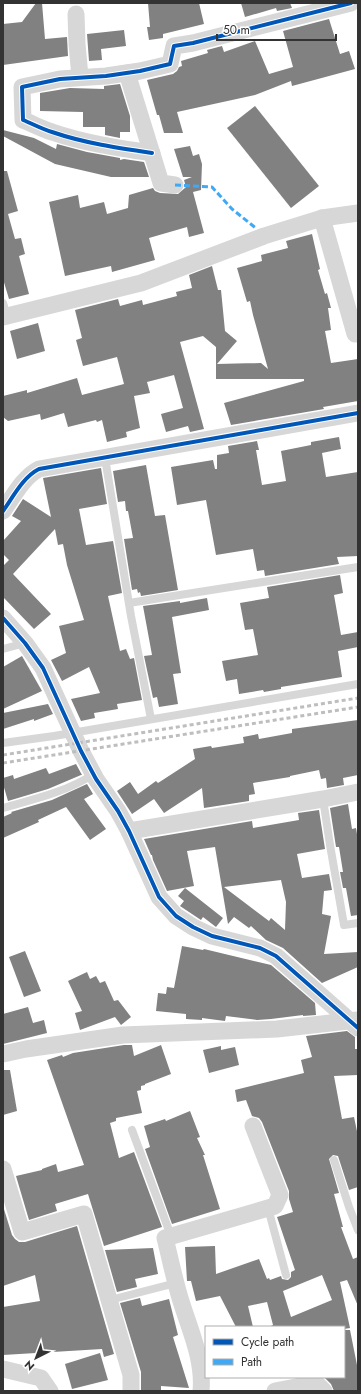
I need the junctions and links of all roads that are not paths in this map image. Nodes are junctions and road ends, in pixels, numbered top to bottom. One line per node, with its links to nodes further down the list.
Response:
1 (351, 3): 3 (street)
2 (76, 14): 4 (street)
3 (127, 73): 4 (street); 5 (street)
4 (80, 77): 5 (street)
5 (152, 153): 6 (street)
6 (175, 185)
7 (358, 212): 8 (street)
8 (322, 218): 9 (street); 10 (street)
9 (4, 312)
10 (355, 334)
11 (358, 413): 12 (street)
12 (105, 458): 13 (street); 15 (lane)
13 (3, 511)
14 (358, 567): 15 (lane)
15 (129, 603): 20 (lane)
16 (3, 618): 17 (street)
17 (25, 643): 18 (lane); 21 (street)
18 (3, 649)
19 (358, 684): 20 (lane)
20 (151, 719): 21 (lane)
21 (72, 732): 22 (lane); 23 (street)
22 (3, 743)
23 (94, 774): 26 (lane); 27 (street)
24 (358, 792): 25 (street)
25 (323, 799): 27 (street); 28 (lane)
26 (3, 808)
27 (129, 831): 29 (street)
28 (358, 923)
29 (355, 1023): 30 (street)
30 (3, 1054)
31 (253, 1126): 35 (street)
32 (132, 1130): 37 (lane)
33 (334, 1160): 36 (lane)
34 (3, 1169): 40 (street)
35 (268, 1208): 37 (street); 38 (lane)
36 (358, 1230)
37 (171, 1236): 39 (street)
38 (286, 1275)
39 (176, 1283): 40 (lane); 44 (street)
40 (110, 1300): 43 (street)
41 (3, 1369): 42 (street)
42 (50, 1391)
43 (131, 1391)
44 (201, 1391)
45 (275, 1391): 46 (street)
46 (324, 1391)

